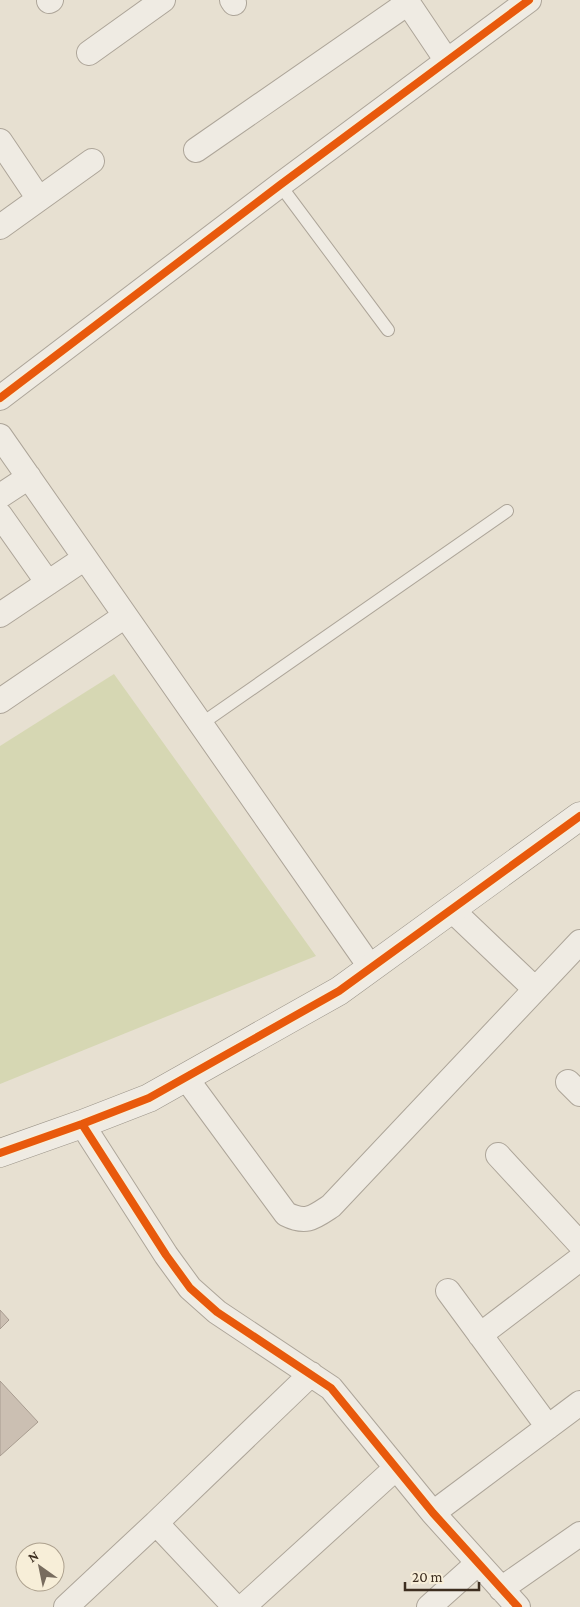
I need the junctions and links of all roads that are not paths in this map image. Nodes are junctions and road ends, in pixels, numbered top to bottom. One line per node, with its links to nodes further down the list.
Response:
1 (163, 0): 4 (street)
2 (529, 0): 5 (street)
3 (407, 2): 5 (street); 7 (street)
4 (89, 53)
5 (447, 61): 9 (street)
6 (0, 141): 10 (street)
7 (196, 150)
8 (92, 161): 10 (street)
9 (280, 185): 12 (lane); 13 (street)
10 (40, 199): 11 (street)
11 (0, 227)
12 (388, 330)
13 (0, 398)
14 (0, 436): 15 (street)
15 (29, 477): 16 (street); 19 (street)
16 (0, 496)
17 (507, 511): 24 (lane)
18 (0, 515): 20 (street)
19 (85, 558): 20 (street); 22 (street)
20 (48, 583): 21 (street)
21 (0, 614)
22 (126, 616): 23 (street); 24 (street)
23 (0, 701)
24 (200, 724): 28 (street)
25 (580, 816): 26 (street)
26 (452, 910): 28 (street); 29 (street)
27 (580, 942): 29 (street)
28 (371, 968): 30 (street)
29 (535, 989): 30 (street)
30 (186, 1078): 31 (street)
31 (82, 1124): 32 (street); 38 (street)
32 (0, 1153)
33 (498, 1154): 34 (street)
34 (580, 1244)
35 (580, 1259): 37 (street)
36 (448, 1291): 37 (street)
37 (480, 1335): 40 (street)
38 (311, 1374): 41 (street); 43 (street)
39 (580, 1403): 40 (street)
40 (548, 1427): 42 (street)
41 (396, 1468): 42 (street); 47 (street)
42 (433, 1513): 45 (street)
43 (156, 1523): 48 (street); 49 (street)
44 (580, 1534): 46 (street)
45 (478, 1563): 46 (street); 50 (street)
46 (502, 1589): 51 (street)
47 (258, 1603)
48 (66, 1607)
49 (235, 1607)
50 (430, 1607)
51 (518, 1607)

